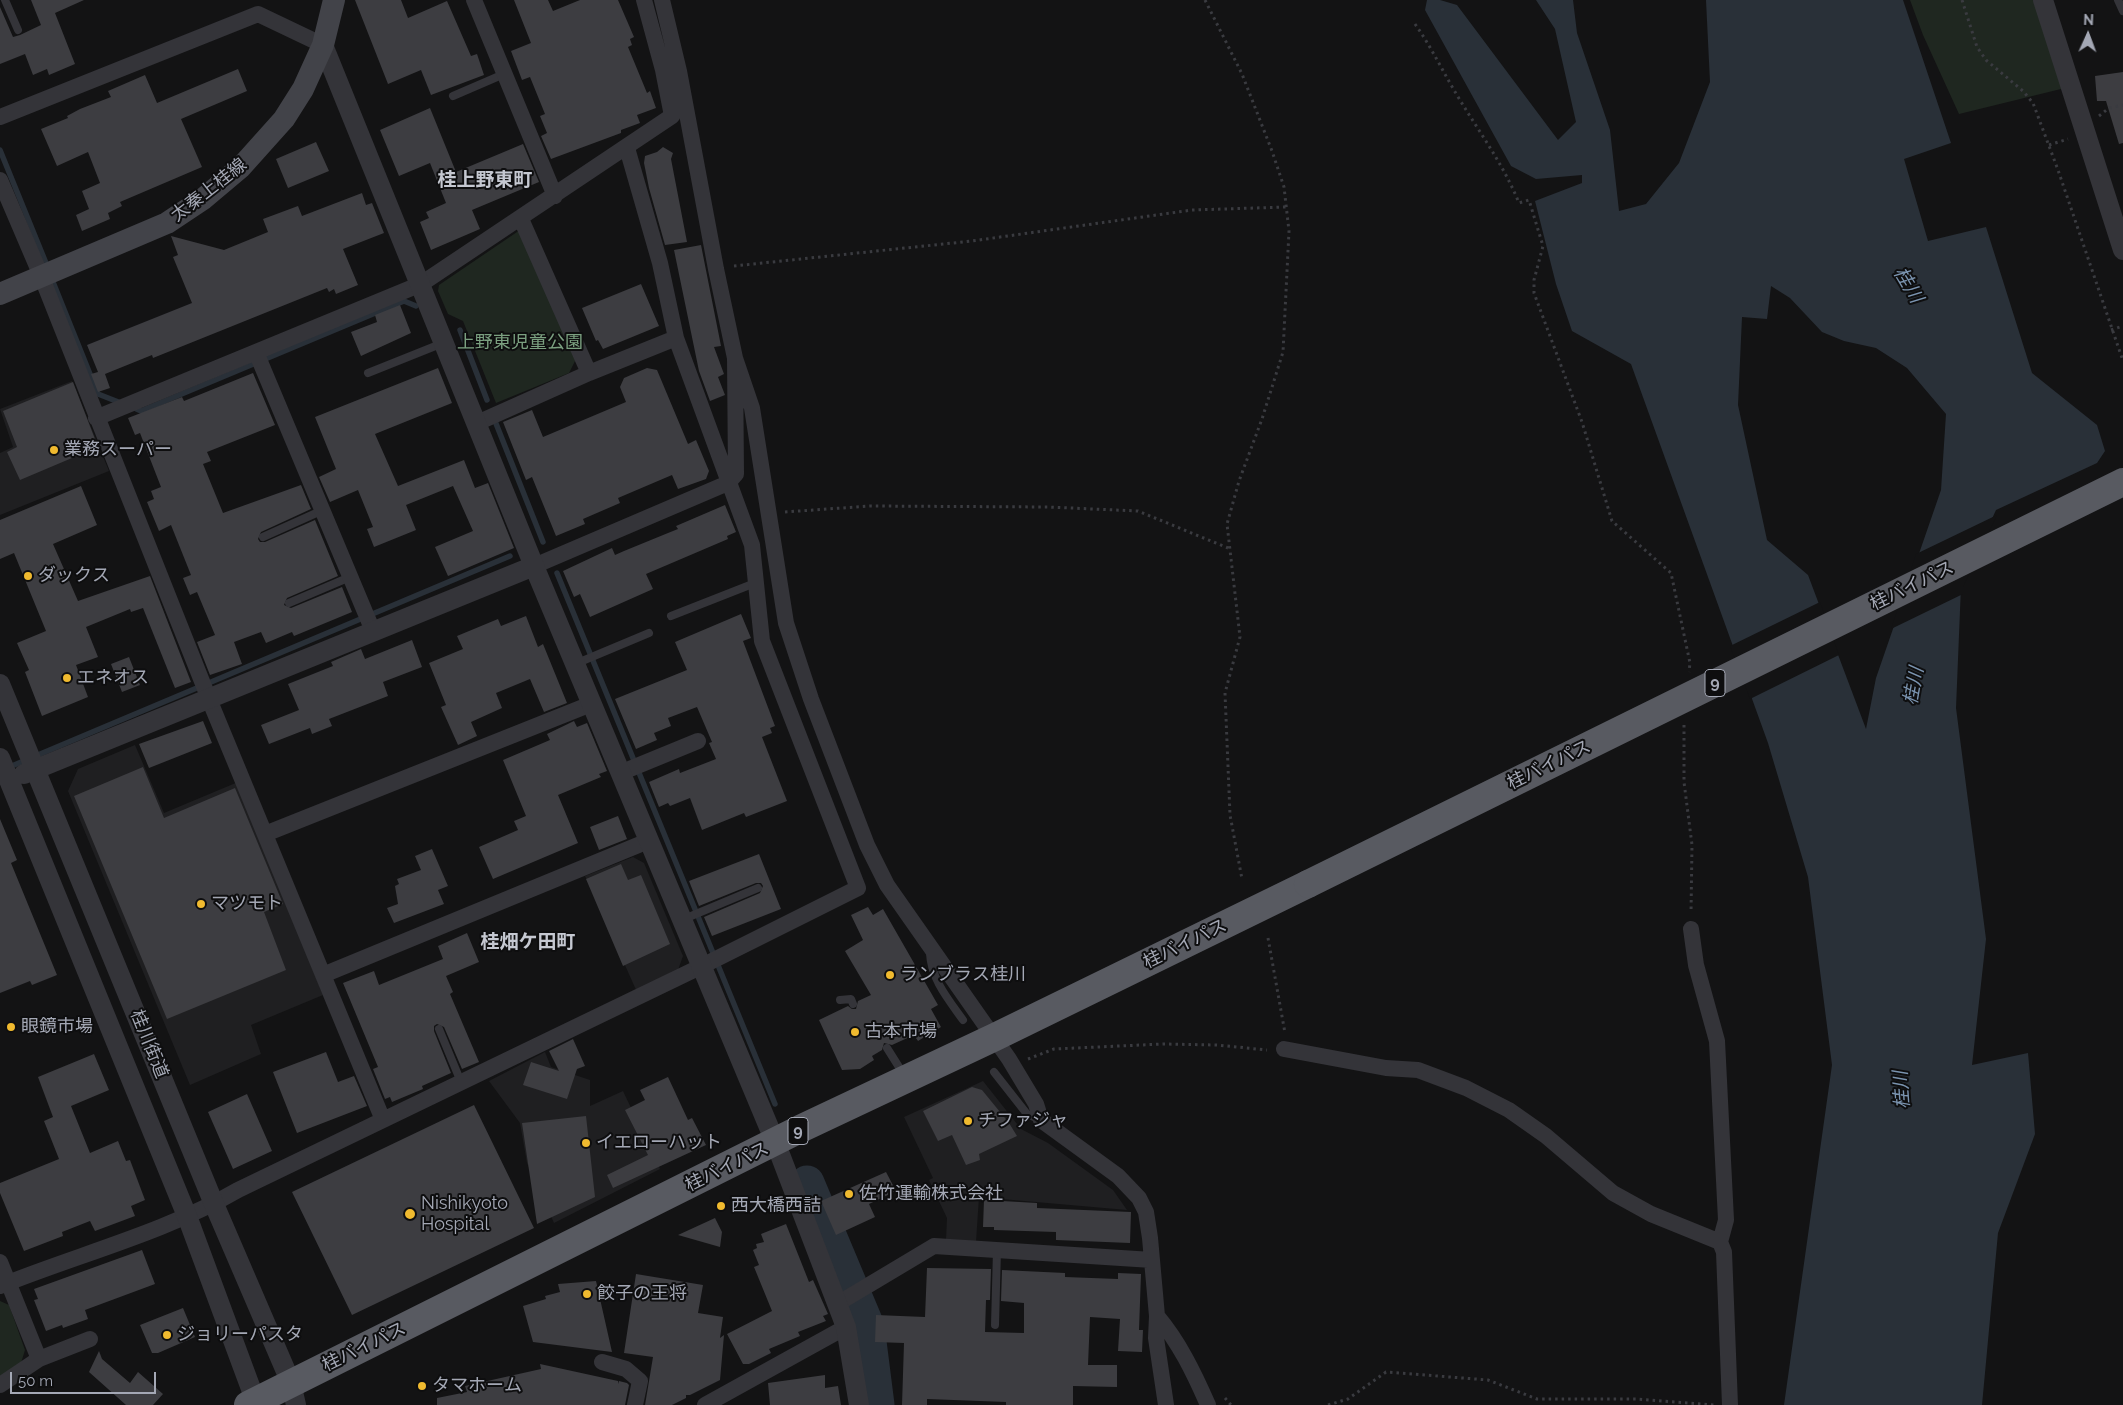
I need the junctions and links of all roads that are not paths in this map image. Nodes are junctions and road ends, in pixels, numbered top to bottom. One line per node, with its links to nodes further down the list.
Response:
1 (5, 0): 9 (lane)
2 (334, 0): 10 (main road, 太秦上桂線)
3 (474, 0): 11 (street)
4 (644, 0): 14 (street)
5 (662, 0): 25 (street)
6 (2043, 0): 18 (street)
7 (2118, 0): 8 (lane)
8 (2123, 11)
9 (18, 30)
10 (324, 45): 13 (street); 19 (main road, 太秦上桂線); 20 (street)
11 (504, 74): 12 (lane); 16 (street)
12 (453, 96)
13 (0, 117)
14 (627, 148): 16 (street); 22 (street)
15 (0, 180): 19 (street)
16 (555, 196): 17 (street)
17 (521, 219): 20 (street); 27 (street)
18 (2123, 250)
19 (42, 278): 21 (main road, 太秦上桂線); 28 (street)
20 (421, 284): 23 (street); 24 (street)
21 (0, 294)
22 (676, 338): 27 (street); 31 (street)
23 (444, 342): 26 (lane); 29 (street)
24 (256, 352): 28 (street); 32 (street)
25 (735, 358): 31 (street); 55 (street)
26 (368, 373)
27 (589, 373): 29 (street)
28 (96, 418): 43 (street)
29 (477, 423): 34 (street)
30 (2123, 482): 62 (highway, 桂バイパス / 9, bridge)
31 (728, 483): 34 (street); 36 (street)
32 (323, 510): 33 (lane); 35 (street)
33 (263, 536)
34 (534, 566): 39 (street); 41 (street)
35 (350, 577): 37 (lane); 39 (street)
36 (755, 583): 38 (lane); 56 (street)
37 (290, 603)
38 (671, 616)
39 (373, 631): 43 (street)
40 (649, 633): 41 (lane)
41 (586, 659): 44 (street)
42 (0, 684): 47 (street, 桂川街道)
43 (210, 699): 47 (street); 50 (street)
44 (591, 704): 48 (street); 50 (street)
45 (698, 741): 48 (street)
46 (0, 758): 49 (street, 桂川街道)
47 (35, 768): 49 (street); 71 (street, 桂川街道)
48 (631, 768): 51 (street)
49 (5, 784): 72 (street, 桂川街道)
50 (265, 834): 57 (street)
51 (648, 841): 53 (street); 57 (street)
52 (758, 888): 53 (lane)
53 (681, 921): 56 (street)
54 (1691, 929): 73 (street)
55 (930, 946): 60 (lane); 62 (street)
56 (700, 967): 67 (street); 70 (street)
57 (323, 975): 68 (street)
58 (840, 1000): 59 (lane)
59 (853, 1004)
60 (963, 1020)
61 (439, 1029): 67 (lane)
62 (994, 1038): 66 (highway, 桂バイパス / 9); 69 (street)
63 (887, 1048): 66 (lane)
64 (1284, 1048): 73 (street)
65 (994, 1072): 69 (lane)
66 (906, 1079): 70 (highway, 桂バイパス / 9)
67 (461, 1082): 68 (street)
68 (383, 1120): 71 (street)
69 (1041, 1120): 75 (street)
70 (776, 1144): 78 (street); 86 (highway, 桂バイパス / 9)
71 (214, 1204): 72 (street); 86 (street, 桂川街道)
72 (187, 1216): 77 (street); 87 (street, 桂川街道)
73 (1720, 1242): 93 (street)
74 (997, 1250): 75 (street); 78 (street); 80 (lane)
75 (1152, 1260): 79 (street)
76 (0, 1262): 77 (street)
77 (4, 1284): 83 (street)
78 (848, 1297): 81 (street)
79 (1157, 1316): 91 (street); 92 (street)
80 (995, 1325)
81 (846, 1327): 89 (street); 90 (street)
82 (90, 1340): 83 (street)
83 (39, 1359): 85 (street)
84 (602, 1362): 88 (street)
85 (0, 1385)
86 (294, 1394): 87 (highway, 桂バイパス / 9)
87 (253, 1403)
88 (635, 1405)
89 (705, 1405)
90 (859, 1405)
91 (1166, 1405)
92 (1208, 1405)
93 (1730, 1405)

